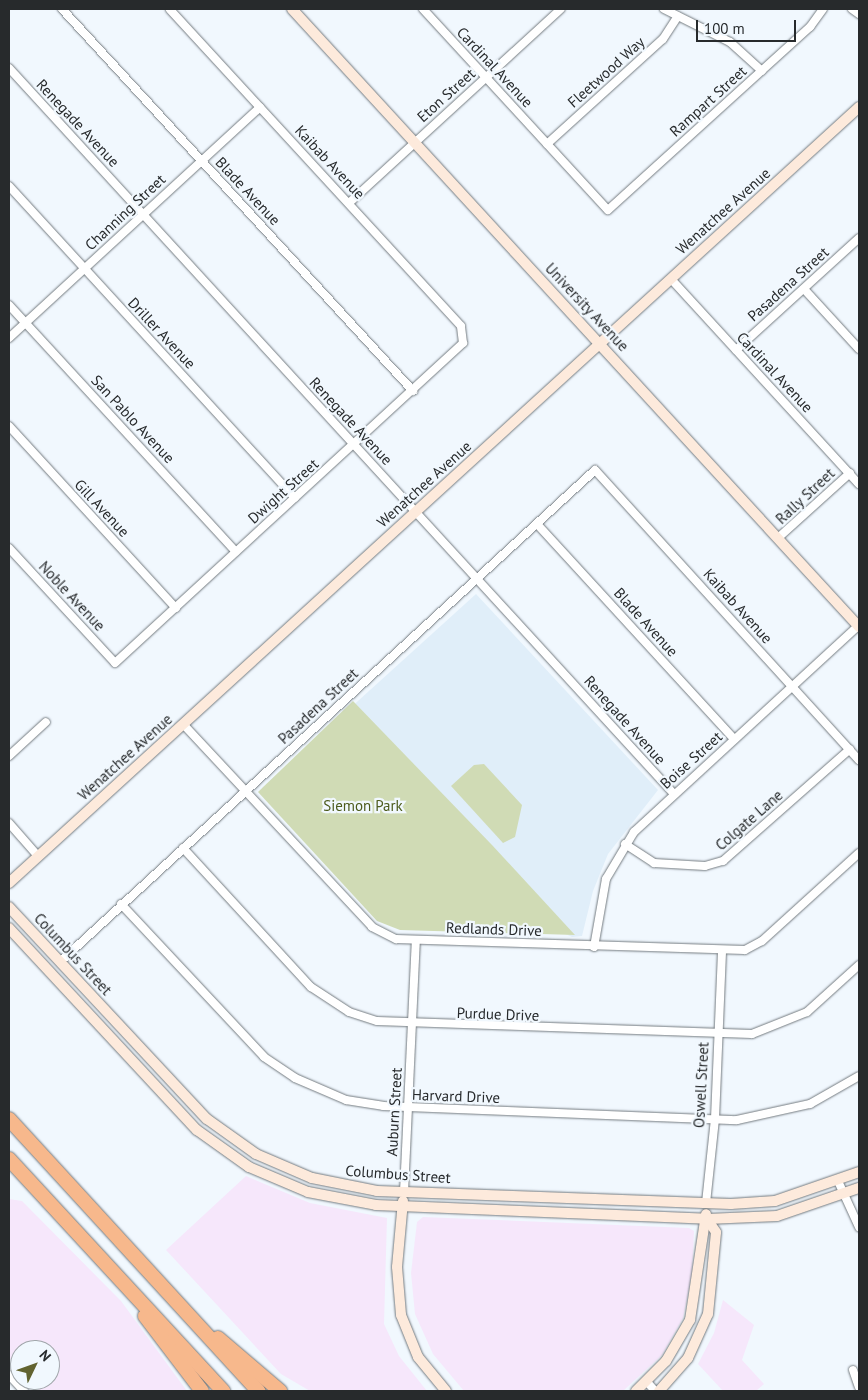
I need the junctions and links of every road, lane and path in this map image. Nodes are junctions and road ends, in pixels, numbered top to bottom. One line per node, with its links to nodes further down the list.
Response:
1 (62, 9): 18 (street, Blade Avenue)
2 (292, 9): 16 (main road, University Avenue)
3 (423, 9): 13 (street, Cardinal Avenue)
4 (562, 9): 13 (street, Eton Street)
5 (664, 9): 10 (street)
6 (823, 9): 12 (street, Rampart Street)
7 (852, 9): 9 (street)
8 (175, 10): 14 (street, Kaibab Avenue)
9 (859, 14)
10 (678, 16): 12 (street); 17 (street, Fleetwood Way)
11 (9, 68): 22 (street, Renegade Avenue)
12 (762, 71): 21 (street, Rampart Street)
13 (486, 78): 16 (street, Eton Street); 17 (street, Cardinal Avenue)
14 (260, 107): 18 (street, Channing Street); 20 (street, Kaibab Avenue)
15 (859, 107): 25 (main road, Wenatchee Avenue)
16 (415, 142): 20 (street, Eton Street); 31 (main road, University Avenue)
17 (547, 144): 21 (street, Cardinal Avenue)
18 (202, 161): 22 (street, Channing Street); 34 (street, Blade Avenue)
19 (9, 186): 24 (street, Driller Avenue)
20 (349, 203): 29 (street, Kaibab Avenue)
21 (608, 210)
22 (143, 214): 24 (street, Channing Street); 36 (street, Renegade Avenue)
23 (859, 238): 26 (street, Pasadena Street)
24 (85, 268): 28 (street, Channing Street); 40 (street, Driller Avenue)
25 (671, 279): 31 (main road, Wenatchee Avenue); 32 (street, Cardinal Avenue)
26 (804, 289): 32 (street, Pasadena Street); 33 (street)
27 (9, 305): 28 (street, San Pablo Avenue)
28 (25, 323): 30 (street, Channing Street); 45 (street, San Pablo Avenue)
29 (464, 337): 34 (street, Dwight Street)
30 (9, 338)
31 (600, 344): 41 (main road, Wenatchee Avenue); 43 (main road, University Avenue)
32 (736, 350): 38 (street, Cardinal Avenue)
33 (859, 350)
34 (413, 391): 36 (street, Dwight Street)
35 (9, 426): 47 (street, Gill Avenue)
36 (354, 445): 40 (street, Dwight Street); 41 (street, Renegade Avenue)
37 (595, 470): 42 (street, Pasadena Street); 50 (street, Kaibab Avenue)
38 (850, 473): 39 (street, Cardinal Avenue); 43 (street, Rally Street)
39 (859, 484)
40 (296, 498): 45 (street, Dwight Street)
41 (416, 512): 46 (street, Renegade Avenue); 52 (main road, Wenatchee Avenue)
42 (537, 524): 46 (street, Pasadena Street); 53 (street, Blade Avenue)
43 (778, 538): 48 (main road, University Avenue)
44 (9, 548): 49 (street, Noble Avenue)
45 (236, 552): 47 (street, Dwight Street)
46 (477, 579): 57 (street, Pasadena Street); 58 (street, Renegade Avenue)
47 (176, 608): 49 (street, Dwight Street)
48 (859, 626): 50 (street, Boise Street)
49 (115, 663)
50 (793, 686): 53 (street, Boise Street); 54 (street, Kaibab Avenue)
51 (46, 722): 55 (street)
52 (183, 724): 57 (street, Redlands Drive); 63 (main road, Wenatchee Avenue)
53 (734, 739): 58 (street, Boise Street)
54 (850, 749): 56 (street, Kaibab Avenue); 60 (street, Colgate Lane)
55 (9, 756)
56 (859, 760)
57 (246, 791): 61 (street, Pasadena Street); 68 (street, Redlands Drive)
58 (674, 794): 60 (street, Boise Street)
59 (9, 824): 63 (street)
60 (625, 844): 69 (street, Boise Street)
61 (183, 848): 65 (street, Pasadena Street); 73 (street, Purdue Drive)
62 (859, 853): 70 (street, Redlands Drive)
63 (38, 856): 64 (main road, Wenatchee Avenue)
64 (9, 883)
65 (121, 904): 71 (street, Pasadena Street); 76 (street, Harvard Drive)
66 (9, 907): 71 (main road, Columbus Street)
67 (9, 928): 86 (main road, Columbus Street)
68 (416, 940): 69 (street, Redlands Drive); 73 (street, Auburn Street)
69 (594, 947): 70 (street, Redlands Drive)
70 (722, 952): 74 (street, Oswell Street)
71 (60, 962): 83 (main road, Columbus Street)
72 (859, 965): 74 (street, Purdue Drive)
73 (413, 1024): 74 (street, Purdue Drive); 76 (street, Auburn Street)
74 (718, 1036): 78 (street, Oswell Street)
75 (859, 1076): 78 (street, Harvard Drive)
76 (410, 1108): 78 (street, Harvard Drive); 83 (street, Auburn Street)
77 (9, 1119): 90 (highway)
78 (715, 1119): 85 (street, Oswell Street)
79 (9, 1159): 89 (highway)
80 (859, 1172): 81 (main road, Columbus Street)
81 (838, 1181): 84 (street); 85 (main road, Columbus Street)
82 (859, 1188): 84 (main road, Columbus Street)
83 (404, 1192): 85 (main road, Columbus Street); 86 (main road, Auburn Street)
84 (844, 1195): 87 (main road, Columbus Street); 88 (street)
85 (706, 1204): 87 (main road, Oswell Street)
86 (403, 1206): 87 (main road, Columbus Street); 100 (main road, Auburn Street)
87 (707, 1219): 93 (main road, Oswell Street); 103 (main road, Oswell Street)
88 (859, 1227)
89 (125, 1284): 96 (highway); 97 (highway)
90 (174, 1301): 98 (highway); 99 (highway)
91 (854, 1370): 94 (street)
92 (9, 1375): 95 (street)
93 (646, 1382): 101 (main road, Oswell Street); 102 (street)
94 (859, 1387)
95 (24, 1391)
96 (202, 1391)
97 (224, 1391)
98 (258, 1391)
99 (280, 1391)
100 (446, 1391)
101 (636, 1391)
102 (655, 1391)
103 (659, 1391)

